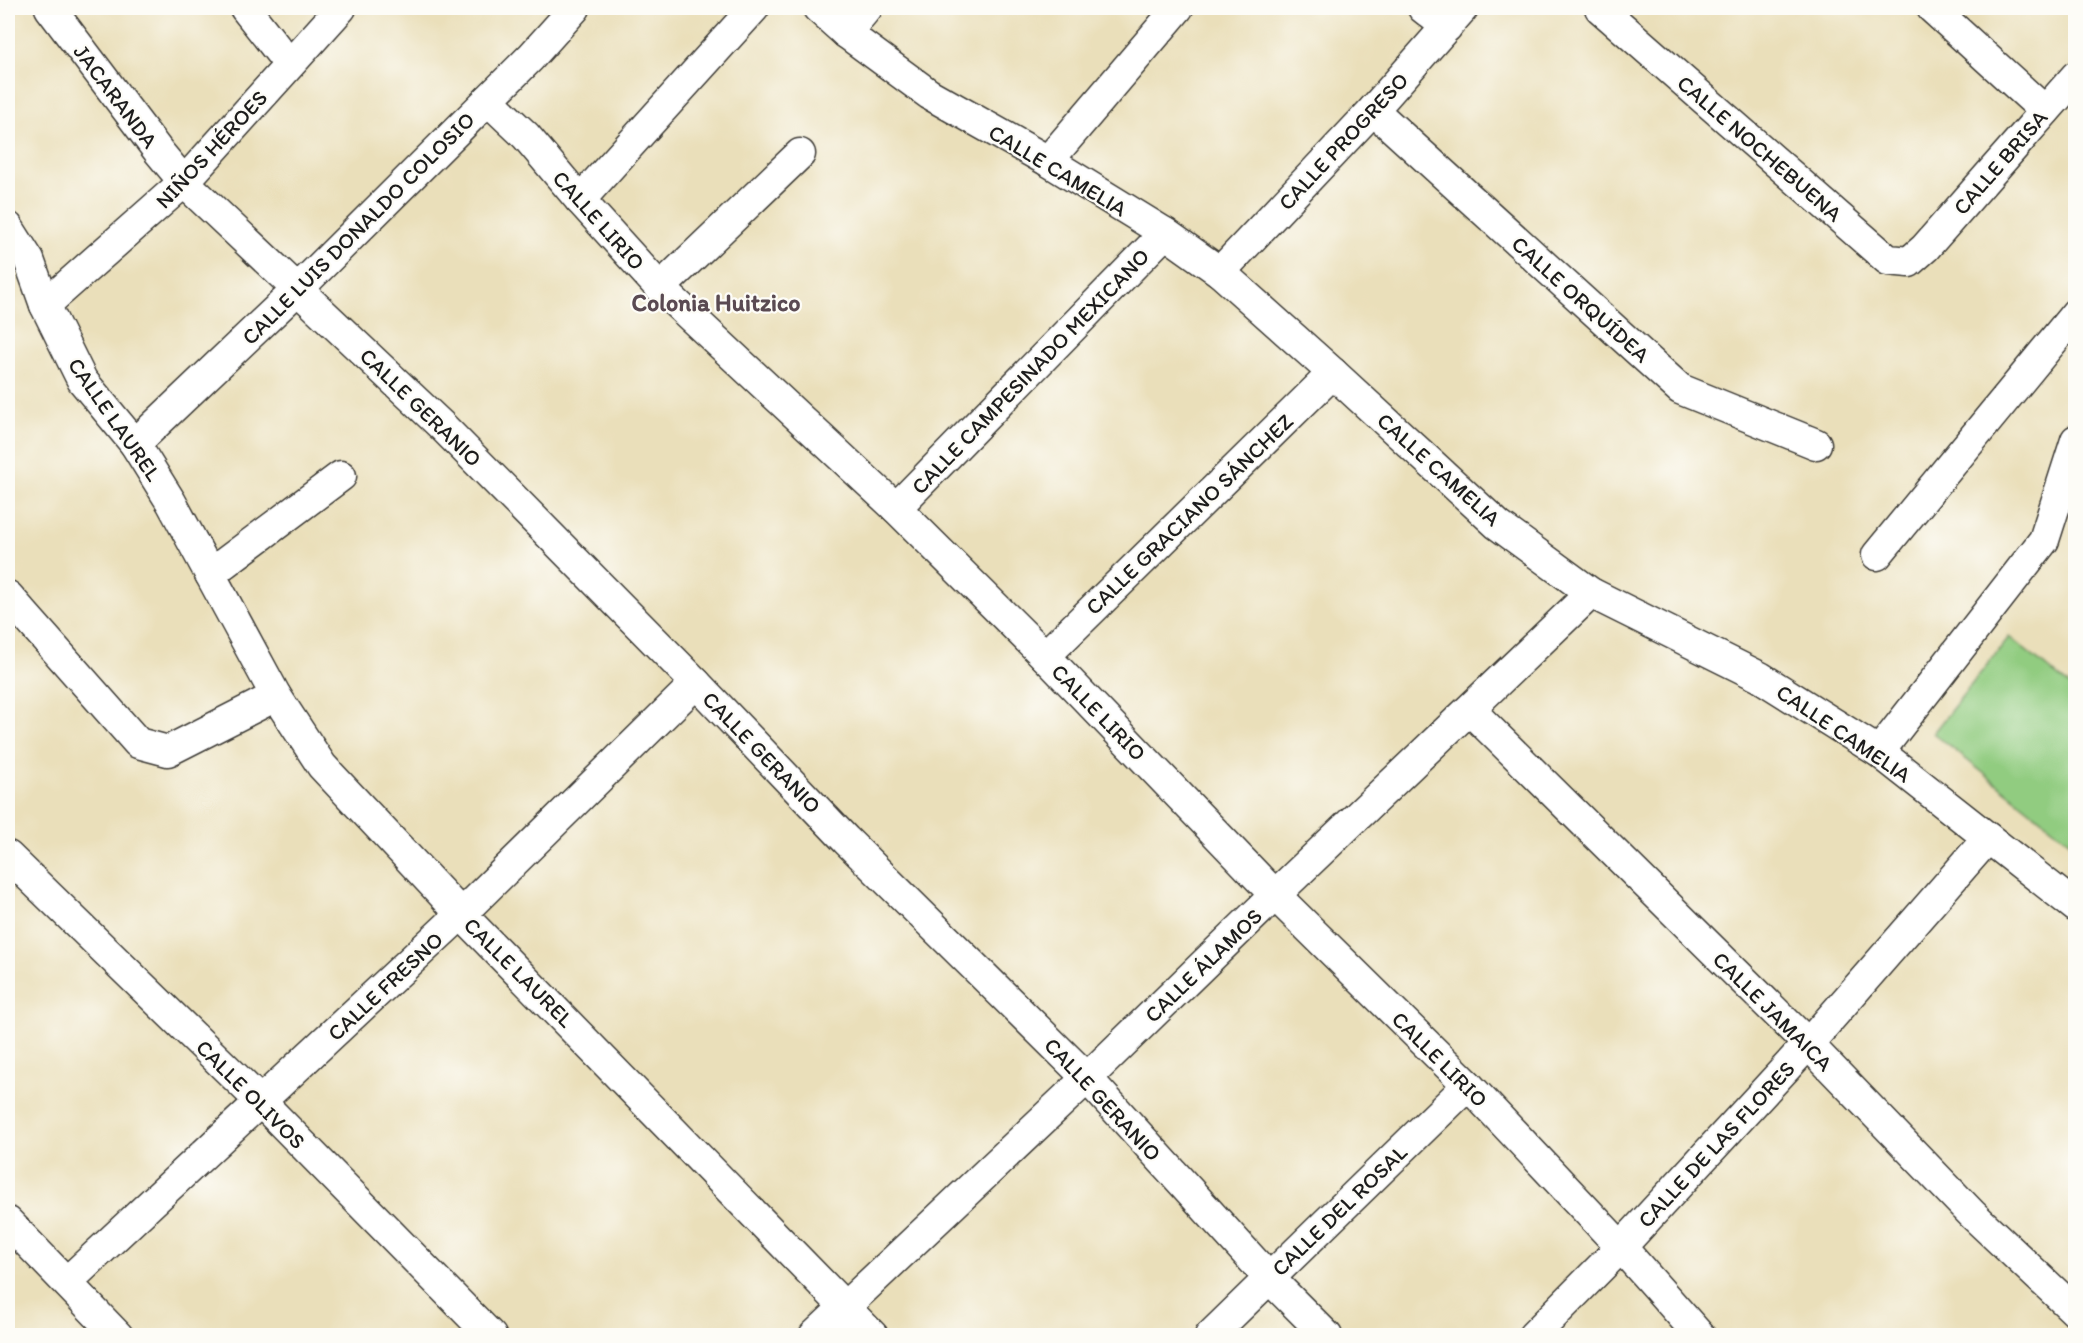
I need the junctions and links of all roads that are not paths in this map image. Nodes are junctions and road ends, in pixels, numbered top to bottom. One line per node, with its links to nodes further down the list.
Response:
1 (50, 8): 21 (street, JACARANDA)
2 (245, 8): 14 (street)
3 (341, 8): 14 (street, NIÑOS HÉROES)
4 (575, 8): 16 (street, CALLE LUIS DONALDO COLOSIO)
5 (754, 8): 22 (street)
6 (818, 8): 13 (street, CALLE CAMELIA)
7 (867, 8): 13 (street)
8 (1178, 8): 20 (street)
9 (1423, 8): 12 (street)
10 (1600, 8): 25 (street, CALLE NOCHEBUENA)
11 (1932, 8): 18 (street)
12 (1455, 17): 17 (street, CALLE PROGRESO)
13 (846, 33): 20 (street, CALLE CAMELIA)
14 (289, 64): 21 (street, NIÑOS HÉROES)
15 (2076, 76): 18 (street, CALLE BRISA)
16 (488, 100): 22 (street, CALLE LIRIO); 29 (street, CALLE LUIS DONALDO COLOSIO)
17 (1373, 110): 27 (street, CALLE PROGRESO); 35 (street, CALLE ORQUÍDEA)
18 (2045, 111): 25 (street, CALLE BRISA)
19 (800, 154): 28 (street)
20 (1048, 161): 24 (street, CALLE CAMELIA)
21 (184, 182): 29 (street, CALLE GERANIO); 30 (street, NIÑOS HÉROES)
22 (580, 200): 28 (street, CALLE LIRIO)
23 (8, 227): 26 (street, CALLE LAUREL)
24 (1165, 234): 27 (street, CALLE CAMELIA); 37 (street, CALLE CAMPESINADO MEXICANO)
25 (1925, 248)
26 (18, 267): 30 (street, CALLE LAUREL)
27 (1220, 272): 32 (street, CALLE CAMELIA)
28 (660, 288): 37 (street, CALLE LIRIO)
29 (298, 289): 34 (street, CALLE LUIS DONALDO COLOSIO); 43 (street, CALLE GERANIO)
30 (45, 305): 34 (street, CALLE LAUREL)
31 (2076, 313): 38 (street)
32 (1333, 373): 40 (street, CALLE CAMELIA); 42 (street, CALLE GRACIANO SÁNCHEZ)
33 (2076, 440): 46 (street)
34 (135, 444): 39 (street, CALLE LAUREL)
35 (1816, 444)
36 (341, 476): 39 (street)
37 (896, 508): 42 (street, CALLE LIRIO)
38 (1877, 555)
39 (210, 574): 44 (street, CALLE LAUREL)
40 (1592, 593): 45 (street, CALLE ÁLAMOS); 46 (street, CALLE CAMELIA)
41 (8, 596): 44 (street)
42 (1045, 656): 49 (street, CALLE LIRIO)
43 (696, 683): 51 (street, CALLE FRESNO); 53 (street, CALLE GERANIO)
44 (276, 696): 51 (street, CALLE LAUREL)
45 (1470, 710): 49 (street, CALLE ÁLAMOS); 52 (street, CALLE JAMAICA)
46 (1879, 752): 47 (street, CALLE CAMELIA)
47 (1988, 838): 50 (street, CALLE CAMELIA); 52 (street, CALLE DE LAS FLORES)
48 (8, 856): 55 (street, CALLE OLIVOS)
49 (1275, 895): 53 (street, CALLE ÁLAMOS); 54 (street, CALLE LIRIO)
50 (2076, 907)
51 (461, 914): 55 (street, CALLE FRESNO); 60 (street, CALLE LAUREL)
52 (1808, 1044): 57 (street, CALLE DE LAS FLORES); 61 (street, CALLE JAMAICA)
53 (1087, 1078): 58 (street, CALLE GERANIO); 60 (street, CALLE ÁLAMOS)
54 (1468, 1085): 57 (street, CALLE LIRIO); 58 (street, CALLE DEL ROSAL)
55 (261, 1102): 59 (street, CALLE FRESNO); 63 (street, CALLE OLIVOS)
56 (8, 1222): 59 (street)
57 (1621, 1247): 68 (street, CALLE DE LAS FLORES); 69 (street, CALLE LIRIO)
58 (1269, 1278): 66 (street, CALLE DEL ROSAL); 67 (street, CALLE GERANIO)
59 (68, 1282): 62 (street)
60 (845, 1307): 64 (street, CALLE ÁLAMOS); 65 (street, CALLE LAUREL)
61 (2076, 1312)
62 (118, 1335)
63 (491, 1335)
64 (814, 1335)
65 (873, 1335)
66 (1210, 1335)
67 (1327, 1335)
68 (1533, 1335)
69 (1700, 1335)

